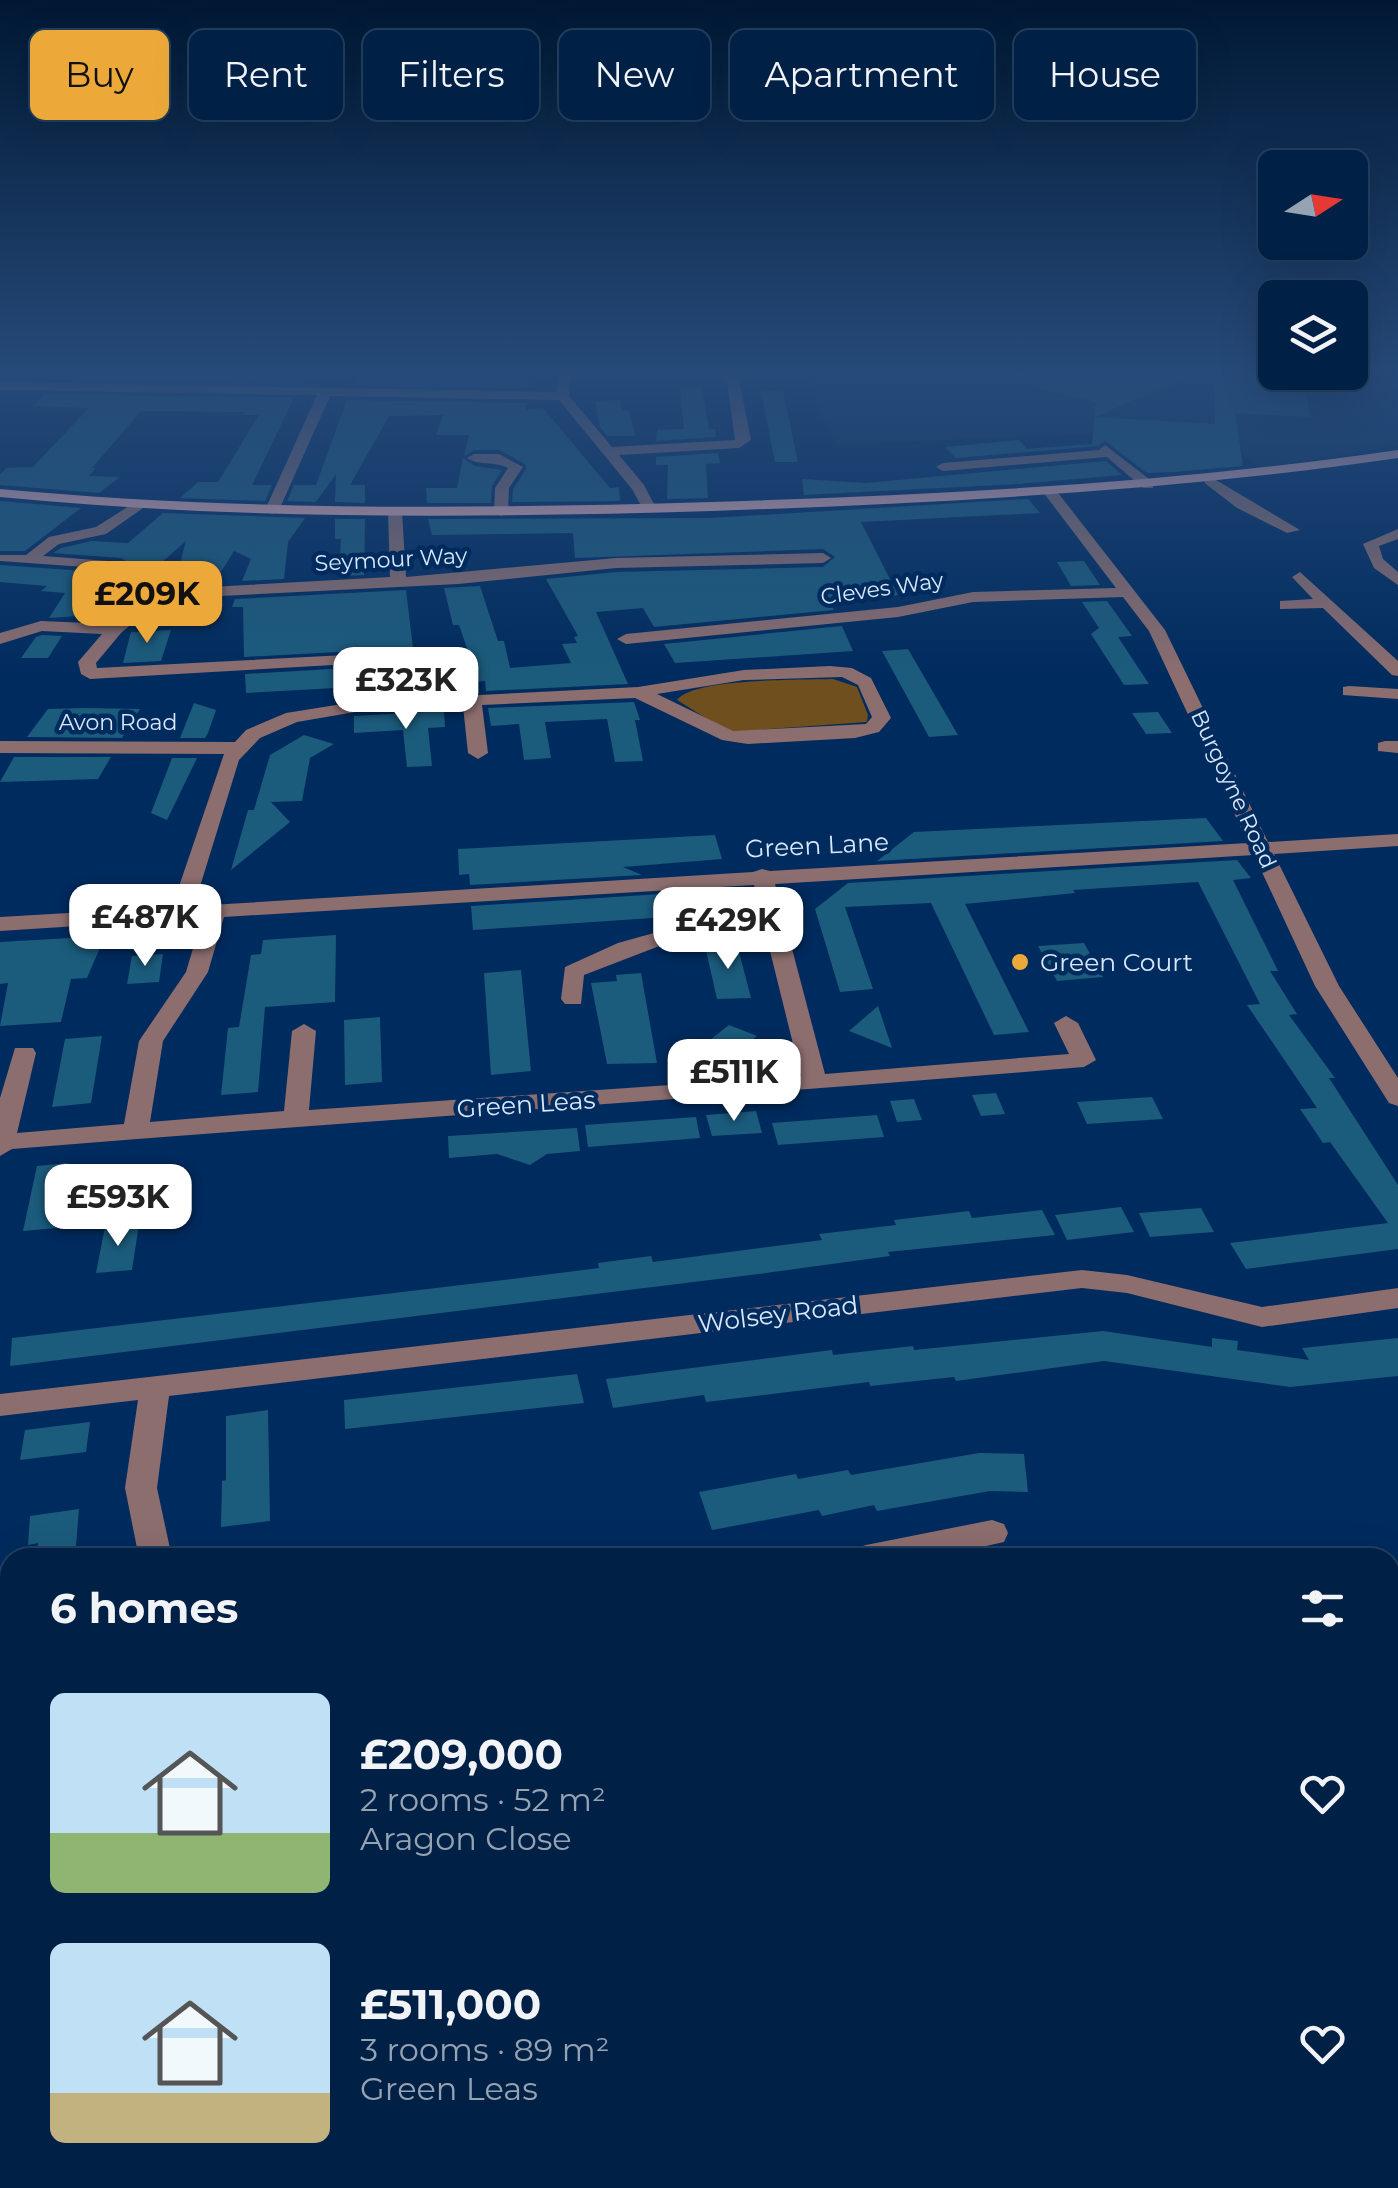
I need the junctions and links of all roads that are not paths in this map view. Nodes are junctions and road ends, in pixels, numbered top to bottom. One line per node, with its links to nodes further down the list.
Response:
1 (288, 474): 12 (street)
2 (511, 474): 14 (street)
3 (627, 474): 11 (street)
4 (1134, 474): 7 (street)
5 (1259, 474): 6 (main road)
6 (1211, 481): 7 (main road); 15 (street)
7 (1148, 486): 8 (main road)
8 (1050, 492): 11 (main road); 24 (street, Burgoyne Road)
9 (0, 493): 10 (main road)
10 (139, 506): 12 (main road); 19 (street)
11 (650, 508): 14 (main road)
12 (272, 510): 13 (main road)
13 (395, 512): 14 (main road); 23 (street)
14 (501, 512)
15 (1292, 530)
16 (1398, 534): 22 (street)
17 (6, 558): 19 (street)
18 (823, 558): 23 (street, Seymour Way)
19 (28, 560): 20 (street)
20 (121, 567)
21 (1300, 577): 25 (street)
22 (1398, 580)
23 (398, 581): 27 (street, Seymour Way)
24 (1128, 592): 28 (street, Cleves Way); 40 (street, Burgoyne Road)
25 (1326, 603): 26 (street); 31 (street)
26 (1286, 606)
27 (115, 629): 29 (street); 30 (street, Seymour Way)
28 (635, 632)
29 (0, 639)
30 (456, 653)
31 (1398, 671)
32 (1349, 691): 34 (street)
33 (638, 692): 33 (street); 35 (street)
34 (1398, 694)
35 (472, 700): 37 (street); 38 (street)
36 (0, 747): 37 (street, Avon Road)
37 (237, 748): 43 (street)
38 (478, 753)
39 (1398, 840): 40 (street, Green Lane)
40 (1262, 846): 41 (street, Green Lane); 51 (street, Burgoyne Road)
41 (762, 875): 42 (street, Green Lane); 45 (street)
42 (215, 912): 43 (street, Green Lane); 53 (street)
43 (181, 914): 44 (street, Green Lane)
44 (0, 924)
45 (778, 932): 46 (street); 50 (street)
46 (573, 999)
47 (1066, 1024): 50 (street, Green Leas)
48 (304, 1032): 52 (street)
49 (24, 1053): 54 (street, Green Leas)
50 (816, 1082): 52 (street, Green Leas)
51 (1398, 1098)
52 (296, 1118): 53 (street, Green Leas)
53 (136, 1129): 54 (street, Green Leas)
54 (0, 1144)
55 (1398, 1298): 56 (street, Wolsey Road)
56 (155, 1386): 57 (street, Wolsey Road); 59 (street)
57 (0, 1405)
58 (992, 1533): 60 (street)
59 (154, 1548)
60 (916, 1548)

